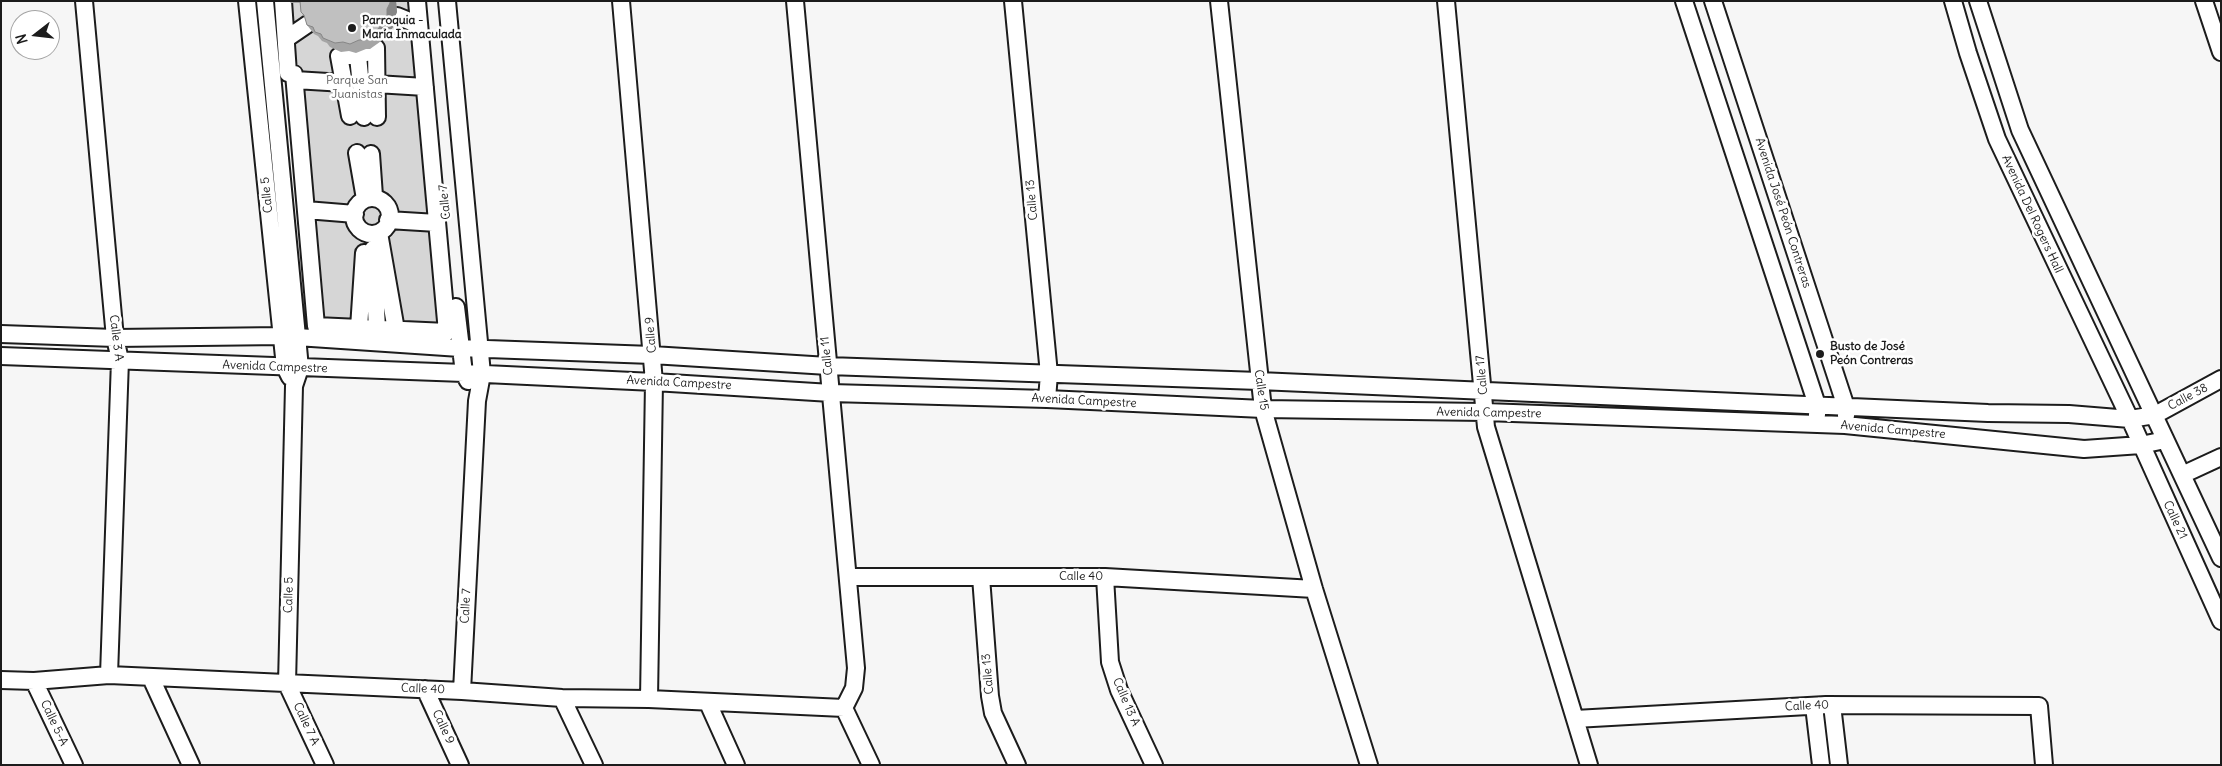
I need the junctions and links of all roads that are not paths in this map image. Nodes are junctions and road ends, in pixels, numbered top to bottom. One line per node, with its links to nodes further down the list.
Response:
1 (84, 1): 40 (street, Calle 3 A)
2 (248, 1): 39 (street, Calle 5)
3 (265, 1): 41 (street, Calle 5)
4 (283, 1): 21 (street)
5 (417, 1): 20 (street)
6 (425, 1): 43 (street, Calle 7)
7 (447, 1): 42 (street, Calle 7)
8 (621, 1): 44 (street, Calle 9)
9 (795, 1): 47 (street, Calle 11)
10 (1013, 1): 51 (street, Calle 13)
11 (1219, 1): 53 (street, Calle 15)
12 (1446, 1): 55 (street, Calle 17)
13 (1684, 1): 30 (street)
14 (1712, 1): 29 (street, Avenida José Peón Contreras)
15 (1953, 1): 64 (street, Avenida Del Rogers Hall)
16 (1978, 1): 63 (street, Avenida Del Rogers Hall)
17 (2204, 1): 22 (street)
18 (397, 16): 20 (street)
19 (308, 24): 21 (street)
20 (419, 25): 27 (street)
21 (286, 39): 24 (street)
22 (2221, 52)
23 (358, 54): 25 (street); 26 (street); 28 (street)
24 (294, 80): 25 (street); 33 (street)
25 (344, 82): 28 (street)
26 (376, 84): 27 (street); 28 (street)
27 (424, 87): 35 (street)
28 (364, 117)
29 (1756, 130): 30 (street); 60 (street, Avenida José Peón Contreras)
30 (1730, 136): 59 (street)
31 (368, 154): 32 (street)
32 (372, 199): 34 (street); 36 (street)
33 (306, 215): 34 (street); 37 (street)
34 (355, 216): 36 (street)
35 (437, 218): 36 (street); 37 (street)
36 (378, 227): 37 (street); 37 (street)
37 (377, 329)
38 (1, 334): 40 (street, Avenida Campestre)
39 (282, 336): 40 (street, Avenida Campestre); 41 (street, Avenida Campestre); 48 (street, Calle 5)
40 (115, 338): 46 (street, Calle 3 A)
41 (298, 338): 43 (street, Avenida Campestre); 48 (street, Calle 5)
42 (480, 347): 43 (street, Avenida Campestre); 44 (street, Avenida Campestre); 50 (street, Calle 7)
43 (460, 348): 49 (street, Calle 7)
44 (652, 355): 47 (street, Avenida Campestre); 54 (street, Calle 9)
45 (1, 356): 46 (street, Avenida Campestre)
46 (120, 360): 48 (street, Avenida Campestre); 77 (street, Calle 3 A)
47 (828, 366): 51 (street, Avenida Campestre); 56 (street, Calle 11)
48 (293, 368): 49 (street, Avenida Campestre); 81 (street, Calle 5)
49 (464, 373): 50 (street, Avenida Campestre); 58 (street, Calle 7)
50 (482, 374): 54 (street, Avenida Campestre); 58 (street, Calle 7)
51 (1049, 374): 53 (street, Avenida Campestre); 57 (street, Calle 13)
52 (2221, 379): 63 (street, Calle 38)
53 (1259, 381): 55 (street, Avenida Campestre); 61 (street, Calle 15)
54 (654, 382): 56 (street, Avenida Campestre); 85 (street, Calle 9)
55 (1483, 391): 59 (street, Avenida Campestre); 62 (street, Calle 17)
56 (831, 393): 57 (street, Avenida Campestre); 72 (street, Calle 11)
57 (1047, 399): 61 (street, Avenida Campestre)
58 (477, 401): 83 (street, Calle 7)
59 (1817, 405): 60 (street, Avenida Campestre); 65 (street)
60 (1846, 407): 64 (street, Avenida Campestre); 66 (street, Avenida José Peón Contreras)
61 (1263, 409): 62 (street, Avenida Campestre); 75 (street, Calle 15)
62 (1485, 412): 65 (street, Avenida Campestre); 90 (street, Calle 17)
63 (2155, 414): 64 (street, Avenida Campestre); 67 (street, Calle 21)
64 (2130, 419): 68 (street, Calle 21)
65 (1816, 425): 66 (street, Avenida Campestre)
66 (1845, 425): 68 (street, Avenida Campestre)
67 (2165, 440): 68 (street, Avenida Campestre); 70 (street, Calle 21)
68 (2141, 445): 76 (street, Calle 21)
69 (2221, 457): 70 (street)
70 (2182, 475): 71 (street, Calle 21)
71 (2221, 558)
72 (848, 577): 73 (street, Calle 40); 89 (street, Calle 11)
73 (981, 577): 74 (street, Calle 40); 98 (street, Calle 13)
74 (1105, 577): 75 (street, Calle 40); 99 (street, Calle 13 A)
75 (1314, 589): 100 (street, Calle 15)
76 (2221, 620)
77 (109, 675): 78 (street, Calle 40); 80 (street, Calle 40)
78 (151, 678): 81 (street, Calle 40); 92 (street)
79 (1, 680): 80 (street, Calle 40)
80 (34, 682): 91 (street, Calle 5-A)
81 (287, 684): 82 (street, Calle 40); 93 (street, Calle 7 A)
82 (425, 689): 83 (street, Calle 40); 94 (street, Calle 9)
83 (462, 691): 84 (street, Calle 40)
84 (562, 698): 85 (street, Calle 40); 95 (street)
85 (649, 699): 86 (street, Calle 40)
86 (708, 703): 89 (street, Calle 40); 96 (street)
87 (1832, 705): 88 (street, Calle 40); 103 (street); 104 (street, Calle 40)
88 (1814, 706): 90 (street, Calle 40); 102 (street)
89 (844, 708): 97 (street)
90 (1575, 719): 101 (street, Calle 17)
91 (74, 765)
92 (191, 765)
93 (325, 765)
94 (460, 765)
95 (594, 765)
96 (736, 765)
97 (871, 765)
98 (1017, 765)
99 (1154, 765)
100 (1369, 765)
101 (1589, 765)
102 (1821, 765)
103 (1839, 765)
104 (2044, 765)

